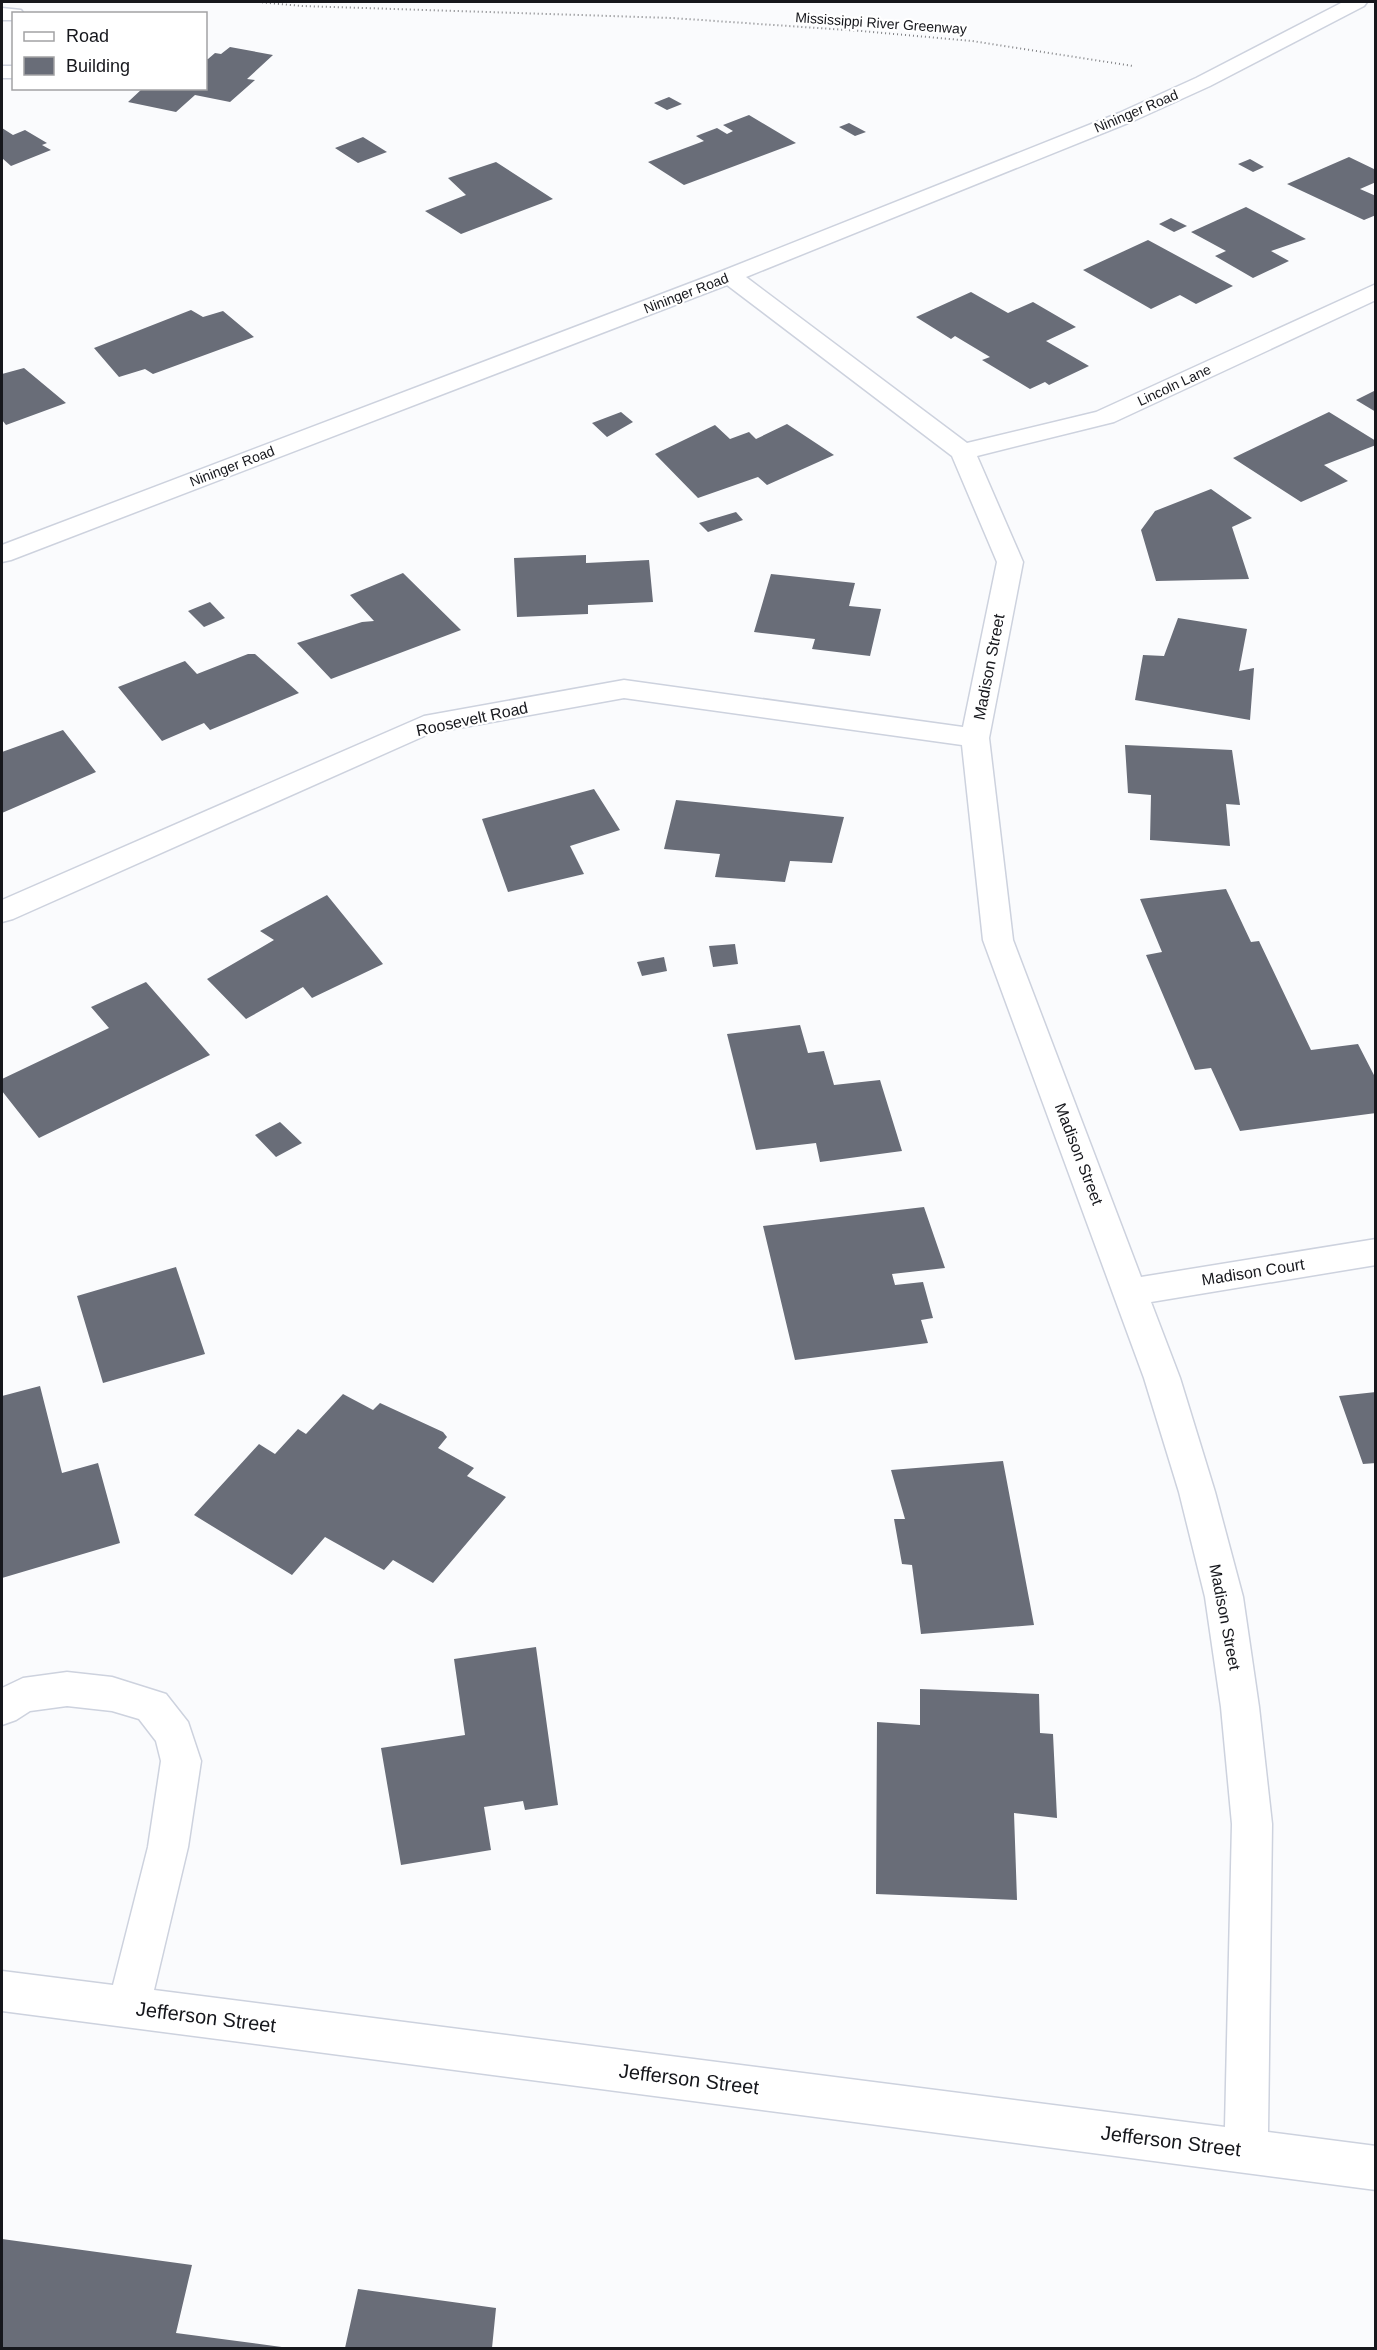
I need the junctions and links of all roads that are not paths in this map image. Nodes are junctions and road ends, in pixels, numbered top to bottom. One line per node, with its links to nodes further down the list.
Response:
1 (1357, 2): 2 (street, Nininger Road)
2 (730, 276): 4 (street, Madison Street); 5 (street, Nininger Road)
3 (1376, 291): 4 (street, Lincoln Lane)
4 (963, 452): 6 (street, Madison Street)
5 (2, 554)
6 (975, 738): 7 (street, Roosevelt Road); 9 (street, Madison Street)
7 (2, 912)
8 (1376, 1252): 9 (street, Madison Court)
9 (1131, 1292): 13 (street, Madison Street)
10 (2, 1708): 12 (street)
11 (2, 1991): 12 (street, Jefferson Street)
12 (129, 2007): 13 (street, Jefferson Street)
13 (1246, 2151): 14 (street, Jefferson Street)
14 (1376, 2168)

